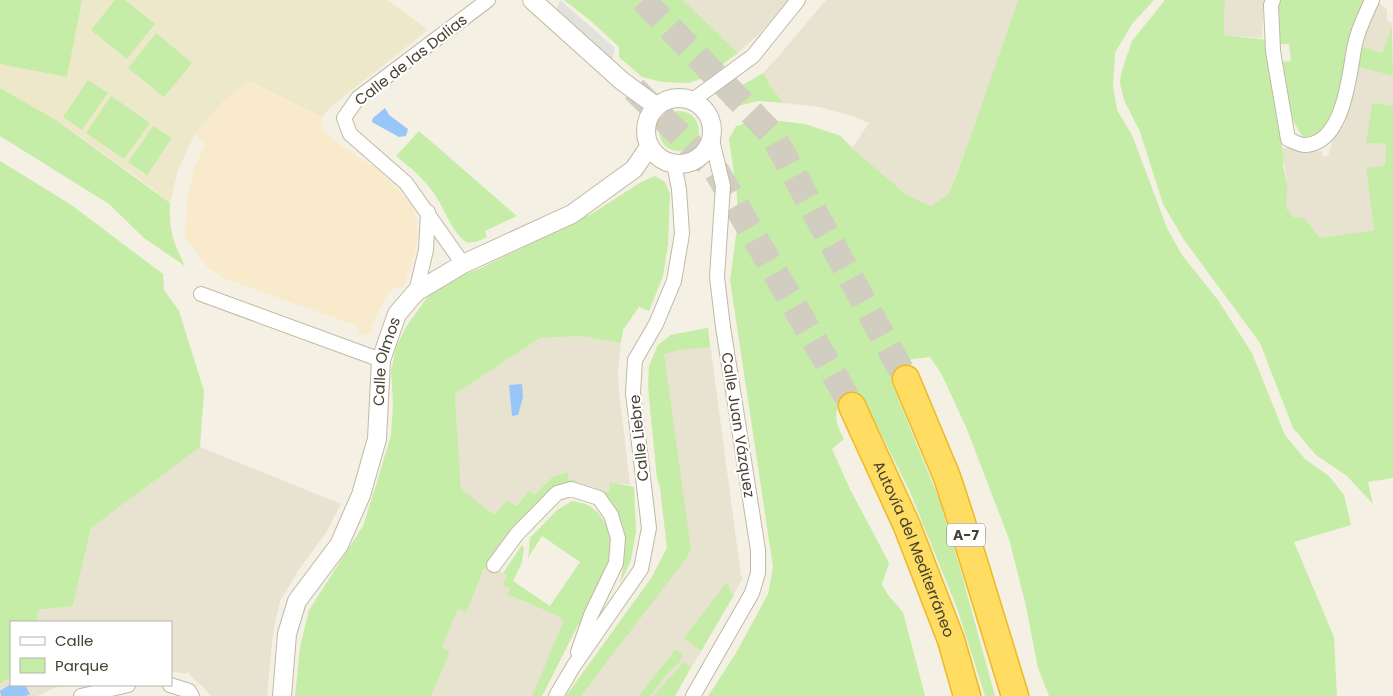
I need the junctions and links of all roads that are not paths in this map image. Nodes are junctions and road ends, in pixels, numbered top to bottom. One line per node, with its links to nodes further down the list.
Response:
1 (488, 0): 11 (street, Calle de las Dalias)
2 (532, 0): 7 (street)
3 (798, 0): 6 (street)
4 (1273, 0): 5 (street)
5 (1372, 0)
6 (693, 100): 7 (street); 8 (street)
7 (656, 106): 9 (street)
8 (712, 140): 10 (street); 26 (street, Calle Juan Vázquez)
9 (650, 147): 10 (street); 12 (street, Calle Olmos)
10 (674, 164): 19 (street, Calle Liebre)
11 (428, 212): 12 (street, Calle de las Dalias); 13 (street)
12 (463, 264): 13 (street, Calle Olmos)
13 (416, 292): 15 (street, Calle Olmos)
14 (201, 294): 15 (street)
15 (382, 360): 24 (street, Calle Olmos)
16 (906, 378): 28 (highway, A-7)
17 (852, 406): 27 (highway, Autovía del Mediterráneo)
18 (494, 565): 19 (street)
19 (573, 667): 25 (street, Calle Liebre)
20 (124, 686): 22 (street)
21 (172, 686): 23 (street)
22 (81, 696)
23 (192, 696)
24 (282, 696)
25 (556, 696)
26 (693, 696)
27 (967, 696)
28 (1014, 696)

